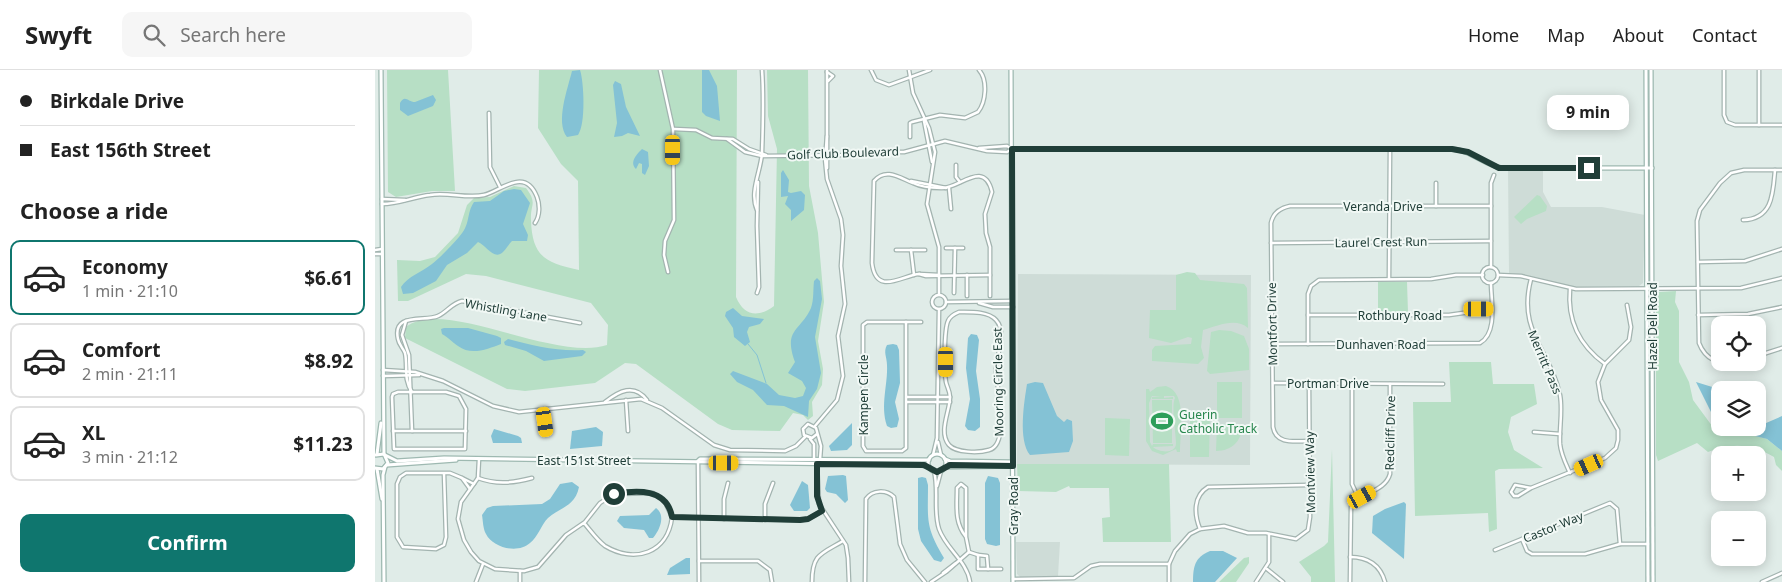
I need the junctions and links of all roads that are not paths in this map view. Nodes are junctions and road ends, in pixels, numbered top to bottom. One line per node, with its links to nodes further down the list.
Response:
1 (381, 70): 46 (street)
2 (660, 70): 20 (street)
3 (762, 70): 30 (street)
4 (871, 70): 14 (street)
5 (909, 70): 14 (street)
6 (930, 70): 14 (street)
7 (979, 70): 17 (street)
8 (1011, 70): 28 (street, Gray Road)
9 (1646, 70): 36 (street, Hazel Dell Road)
10 (1651, 70): 37 (street, Hazel Dell Road)
11 (1724, 70): 18 (street)
12 (1759, 70): 18 (street)
13 (827, 71): 15 (street); 15 (street)
14 (910, 78): 17 (street)
15 (827, 82): 32 (street)
16 (489, 113): 44 (street)
17 (923, 118): 21 (street); 22 (street); 23 (street)
18 (1759, 125): 19 (street)
19 (1782, 125)
20 (673, 129): 26 (street); 74 (street)
21 (930, 133): 22 (street); 24 (street)
22 (925, 134): 25 (street)
23 (910, 137)
24 (933, 143): 25 (street, Golf Club Boulevard); 27 (street, Golf Club Boulevard); 34 (street)
25 (928, 144): 32 (street, Golf Club Boulevard); 34 (street)
26 (743, 147): 30 (street); 33 (street)
27 (978, 148): 28 (street, Golf Club Boulevard); 28 (street, Golf Club Boulevard)
28 (1012, 149): 29 (street); 94 (street, Gray Road)
29 (1390, 149): 36 (street); 51 (street)
30 (762, 152): 31 (street); 33 (street)
31 (766, 155): 32 (street, Golf Club Boulevard); 33 (street, Golf Club Boulevard)
32 (827, 155): 138 (street)
33 (762, 156): 89 (street)
34 (933, 164): 43 (street)
35 (956, 165): 41 (street)
36 (1646, 168): 37 (street); 87 (street, Hazel Dell Road)
37 (1652, 168): 87 (street, Hazel Dell Road)
38 (1775, 170): 39 (street); 56 (street); 72 (street)
39 (1782, 170)
40 (1494, 174): 53 (street)
41 (960, 183): 45 (street); 79 (street)
42 (1436, 183): 52 (street)
43 (929, 185): 45 (street); 75 (street); 76 (street)
44 (500, 187): 48 (street); 57 (street)
45 (948, 188): 54 (street)
46 (382, 199): 47 (street); 49 (street)
47 (390, 199): 48 (street); 50 (street)
48 (407, 200): 50 (street)
49 (382, 204): 50 (street); 64 (street)
50 (391, 204)
51 (1389, 206): 52 (street, Veranda Drive); 55 (street, Veranda Drive); 59 (street)
52 (1436, 206): 53 (street, Veranda Drive)
53 (1491, 206): 58 (street)
54 (951, 209)
55 (1277, 212): 60 (street, Montfort Drive)
56 (1743, 220)
57 (535, 223)
58 (1491, 241): 59 (street, Laurel Crest Run); 73 (street)
59 (1389, 242): 60 (street, Laurel Crest Run); 82 (street)
60 (1271, 243): 108 (street, Montfort Drive)
61 (946, 248): 62 (street)
62 (955, 248): 63 (street); 77 (street)
63 (963, 248)
64 (382, 249): 66 (street); 71 (street)
65 (1782, 249): 72 (street)
66 (375, 250)
67 (896, 250): 68 (street)
68 (911, 250): 69 (street); 75 (street)
69 (925, 250)
70 (375, 254): 71 (street)
71 (382, 254): 114 (street)
72 (1698, 262): 88 (street)
73 (1491, 267): 80 (street); 81 (street)
74 (668, 272)
75 (914, 275): 76 (street)
76 (939, 275): 77 (street); 91 (street)
77 (954, 275): 78 (street); 90 (street)
78 (967, 275): 79 (street); 92 (street)
79 (991, 275): 93 (street)
80 (1483, 275): 82 (street); 85 (street)
81 (1498, 275): 84 (street); 85 (street)
82 (1389, 278): 102 (street)
83 (1782, 278): 88 (street)
84 (1531, 279): 86 (street); 146 (street, Merritt Pass)
85 (1491, 283): 101 (street)
86 (1570, 289): 87 (street); 113 (street)
87 (1650, 289): 88 (street); 196 (street, Hazel Dell Road); 229 (street, Hazel Dell Road)
88 (1697, 289): 103 (street)
89 (757, 293)
90 (954, 293)
91 (939, 294): 95 (street); 100 (street)
92 (967, 296)
93 (990, 296)
94 (1013, 301): 96 (street); 98 (street, Gray Road)
95 (946, 302): 96 (street); 100 (street)
96 (975, 302): 98 (street)
97 (1627, 305): 113 (street)
98 (1013, 307): 163 (street, Gray Road)
99 (1782, 307): 103 (street)
100 (939, 309): 127 (street)
101 (1491, 309): 102 (street, Rothbury Road); 109 (street, Dunhaven Road)
102 (1308, 315): 109 (street)
103 (1698, 316): 112 (street)
104 (406, 321): 107 (street, Whistling Lane); 115 (street); 116 (street)
105 (906, 322): 106 (street, Kampen Circle); 129 (street, Kampen Circle); 133 (street, Kampen Circle)
106 (921, 322)
107 (580, 323)
108 (1272, 344): 109 (street, Dunhaven Road); 121 (street, Montfort Drive)
109 (1308, 344)
110 (1782, 348): 111 (street)
111 (1766, 353)
112 (1711, 358)
113 (1605, 364): 171 (street)
114 (383, 370): 115 (street); 118 (street)
115 (405, 370): 116 (street); 119 (street)
116 (410, 370): 117 (street); 120 (street)
117 (420, 375): 120 (street); 136 (street)
118 (383, 376): 119 (street); 137 (street)
119 (406, 376): 120 (street); 126 (street)
120 (410, 376): 126 (street)
121 (1273, 383): 122 (street, Portman Drive); 150 (street, Montfort Drive)
122 (1309, 383): 123 (street, Portman Drive); 150 (street, Montview Way)
123 (1352, 384): 124 (street, Portman Drive); 182 (street)
124 (1390, 384): 125 (street, Portman Drive); 182 (street, Redcliff Drive)
125 (1443, 384)
126 (412, 392): 139 (street); 140 (street); 141 (street)
127 (938, 397): 128 (street); 129 (street); 134 (street)
128 (950, 397): 135 (street); 135 (street, Mooring Circle East)
129 (907, 398): 133 (street, Kampen Circle)
130 (626, 400): 131 (street); 132 (street); 142 (street)
131 (648, 401): 132 (street); 147 (street)
132 (604, 402): 136 (street)
133 (907, 402): 134 (street)
134 (938, 402): 135 (street); 148 (street)
135 (950, 402)
136 (543, 411): 143 (street)
137 (383, 412): 151 (street); 152 (street)
138 (815, 426): 145 (street); 147 (street)
139 (393, 431): 140 (street); 141 (street)
140 (412, 431): 141 (street)
141 (466, 431)
142 (628, 431)
143 (546, 432)
144 (1534, 432): 146 (street)
145 (817, 434): 149 (street); 159 (street)
146 (1560, 434): 171 (street, Merritt Pass)
147 (805, 437): 149 (street)
148 (937, 438): 153 (street); 154 (street)
149 (810, 439): 158 (street)
150 (1309, 441): 178 (street, Montview Way)
151 (376, 454): 152 (street, East 151st Street)
152 (385, 455): 155 (street, East 151st Street); 164 (street)
153 (933, 455): 154 (street); 160 (street)
154 (941, 455): 157 (street)
155 (471, 459): 156 (street, East 151st Street); 164 (street, East 151st Street)
156 (479, 459): 161 (street, East 151st Street); 173 (street)
157 (945, 459): 163 (street); 165 (street)
158 (814, 460): 159 (street, East 151st Street); 161 (street, East 151st Street)
159 (821, 460): 160 (street, East 151st Street)
160 (929, 460): 166 (street)
161 (698, 461): 162 (street, East 151st Street); 186 (street)
162 (817, 464): 166 (street, East 151st Street); 184 (street)
163 (1013, 464): 165 (street); 210 (street, Gray Road)
164 (386, 466): 167 (street, East 151st Street); 183 (street)
165 (945, 466): 169 (street)
166 (929, 467): 168 (street)
167 (376, 468): 183 (street)
168 (934, 471): 169 (street); 181 (street)
169 (941, 471): 181 (street)
170 (444, 473): 170 (street); 172 (street)
171 (1570, 473): 179 (street)
172 (462, 478): 177 (street); 180 (street)
173 (478, 478): 174 (street); 177 (street)
174 (532, 478)
175 (728, 483): 187 (street)
176 (773, 483): 188 (street)
177 (474, 484): 180 (street)
178 (1310, 485): 190 (street); 191 (street, Montview Way)
179 (1531, 488): 179 (street)
180 (470, 490): 203 (street)
181 (937, 490): 202 (street)
182 (1359, 499): 200 (street)
183 (383, 510): 212 (street)
184 (822, 511): 188 (street); 194 (street)
185 (672, 517): 186 (street); 189 (street); 189 (street)
186 (698, 517): 187 (street); 201 (street)
187 (723, 520): 188 (street)
188 (765, 520)
189 (584, 523): 208 (street)
190 (1200, 529): 191 (street, Montview Way); 204 (street)
191 (1269, 534): 207 (street)
192 (966, 537): 192 (street); 198 (street)
193 (1521, 540): 195 (street); 195 (street, Castor Way); 197 (street, Castor Way)
194 (843, 541): 217 (street); 218 (street)
195 (1620, 544): 196 (street)
196 (1648, 544): 228 (street, Hazel Dell Road)
197 (1495, 550)
198 (969, 552): 199 (street); 202 (street)
199 (978, 555): 205 (street); 205 (street)
200 (1350, 557): 226 (street); 227 (street)
201 (699, 560): 215 (street); 216 (street)
202 (959, 560): 221 (street); 222 (street)
203 (483, 564): 208 (street); 213 (street)
204 (1169, 564): 211 (street); 223 (street)
205 (988, 569): 206 (street)
206 (1001, 569)
207 (1267, 569): 224 (street); 225 (street)
208 (520, 571): 214 (street)
209 (1782, 573): 230 (street)
210 (1013, 580): 211 (street)
211 (1075, 580)
212 (383, 582)
213 (476, 582)
214 (519, 582)
215 (699, 582)
216 (772, 582)
217 (812, 582)
218 (849, 582)
219 (865, 582): 220 (street)
220 (925, 582)
221 (931, 582)
222 (970, 582)
223 (1169, 582)
224 (1256, 582)
225 (1283, 582)
226 (1350, 582)
227 (1385, 582)
228 (1648, 582)
229 (1653, 582)
230 (1762, 582)

